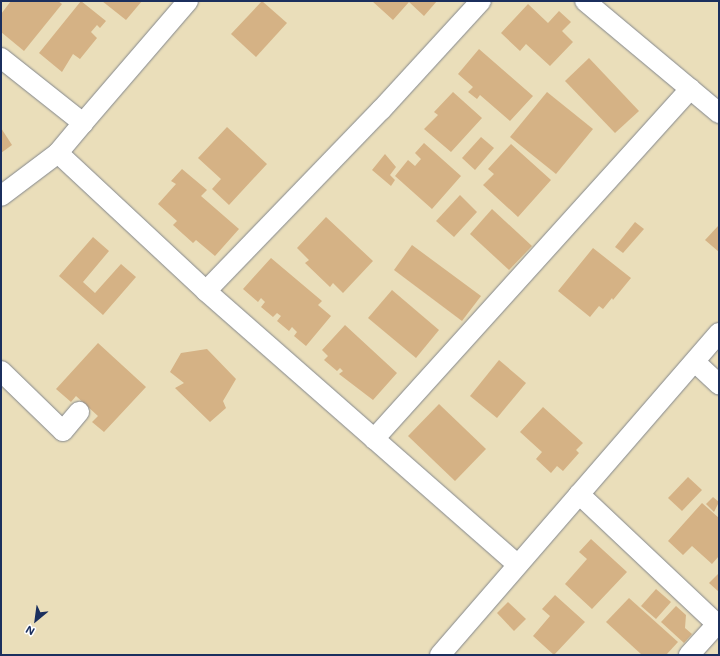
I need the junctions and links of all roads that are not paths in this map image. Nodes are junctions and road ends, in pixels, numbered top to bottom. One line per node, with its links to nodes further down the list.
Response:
1 (188, 1): 7 (street)
2 (481, 1): 10 (street)
3 (584, 1): 5 (street)
4 (1, 58): 7 (street)
5 (690, 89): 6 (street); 16 (street)
6 (719, 113)
7 (83, 123): 8 (street)
8 (58, 153): 9 (street); 10 (street)
9 (1, 196)
10 (206, 291): 16 (street)
11 (719, 333): 12 (street)
12 (695, 362): 14 (street); 17 (street)
13 (1, 371): 15 (street)
14 (719, 384)
15 (79, 412)
16 (374, 439): 18 (street)
17 (579, 494): 18 (street); 19 (street)
18 (517, 564): 20 (street)
19 (718, 625): 21 (street)
20 (440, 655)
21 (689, 655)

